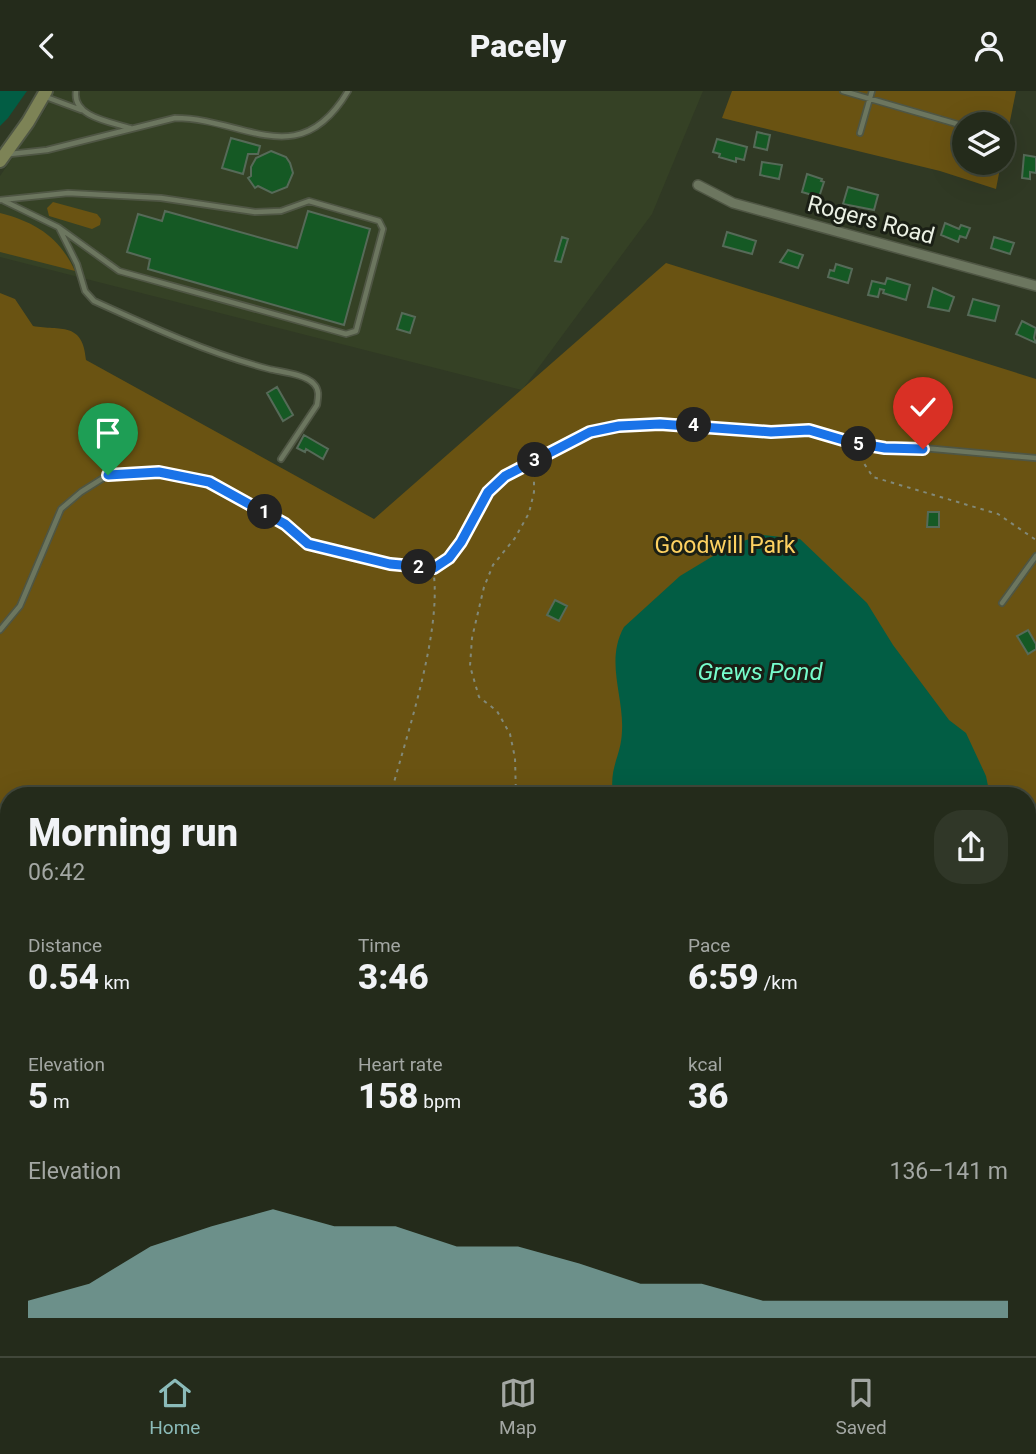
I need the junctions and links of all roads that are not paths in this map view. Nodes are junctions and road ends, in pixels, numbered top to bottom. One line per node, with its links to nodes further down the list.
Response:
1 (76, 91): 7 (lane)
2 (348, 91): 9 (lane)
3 (844, 91): 6 (lane)
4 (872, 91): 6 (lane)
5 (45, 94): 7 (lane); 11 (main road)
6 (870, 98): 8 (lane); 10 (lane)
7 (81, 110): 9 (lane)
8 (952, 122)
9 (131, 128): 11 (lane)
10 (860, 133)
11 (3, 157)
12 (698, 185): 15 (street, Rogers Road)
13 (2, 200): 14 (lane); 14 (lane)
14 (58, 227): 16 (lane)
15 (1035, 283)
16 (281, 459)
17 (1036, 459): 20 (lane)
18 (1036, 556): 19 (lane)
19 (1002, 603)
20 (0, 629)

